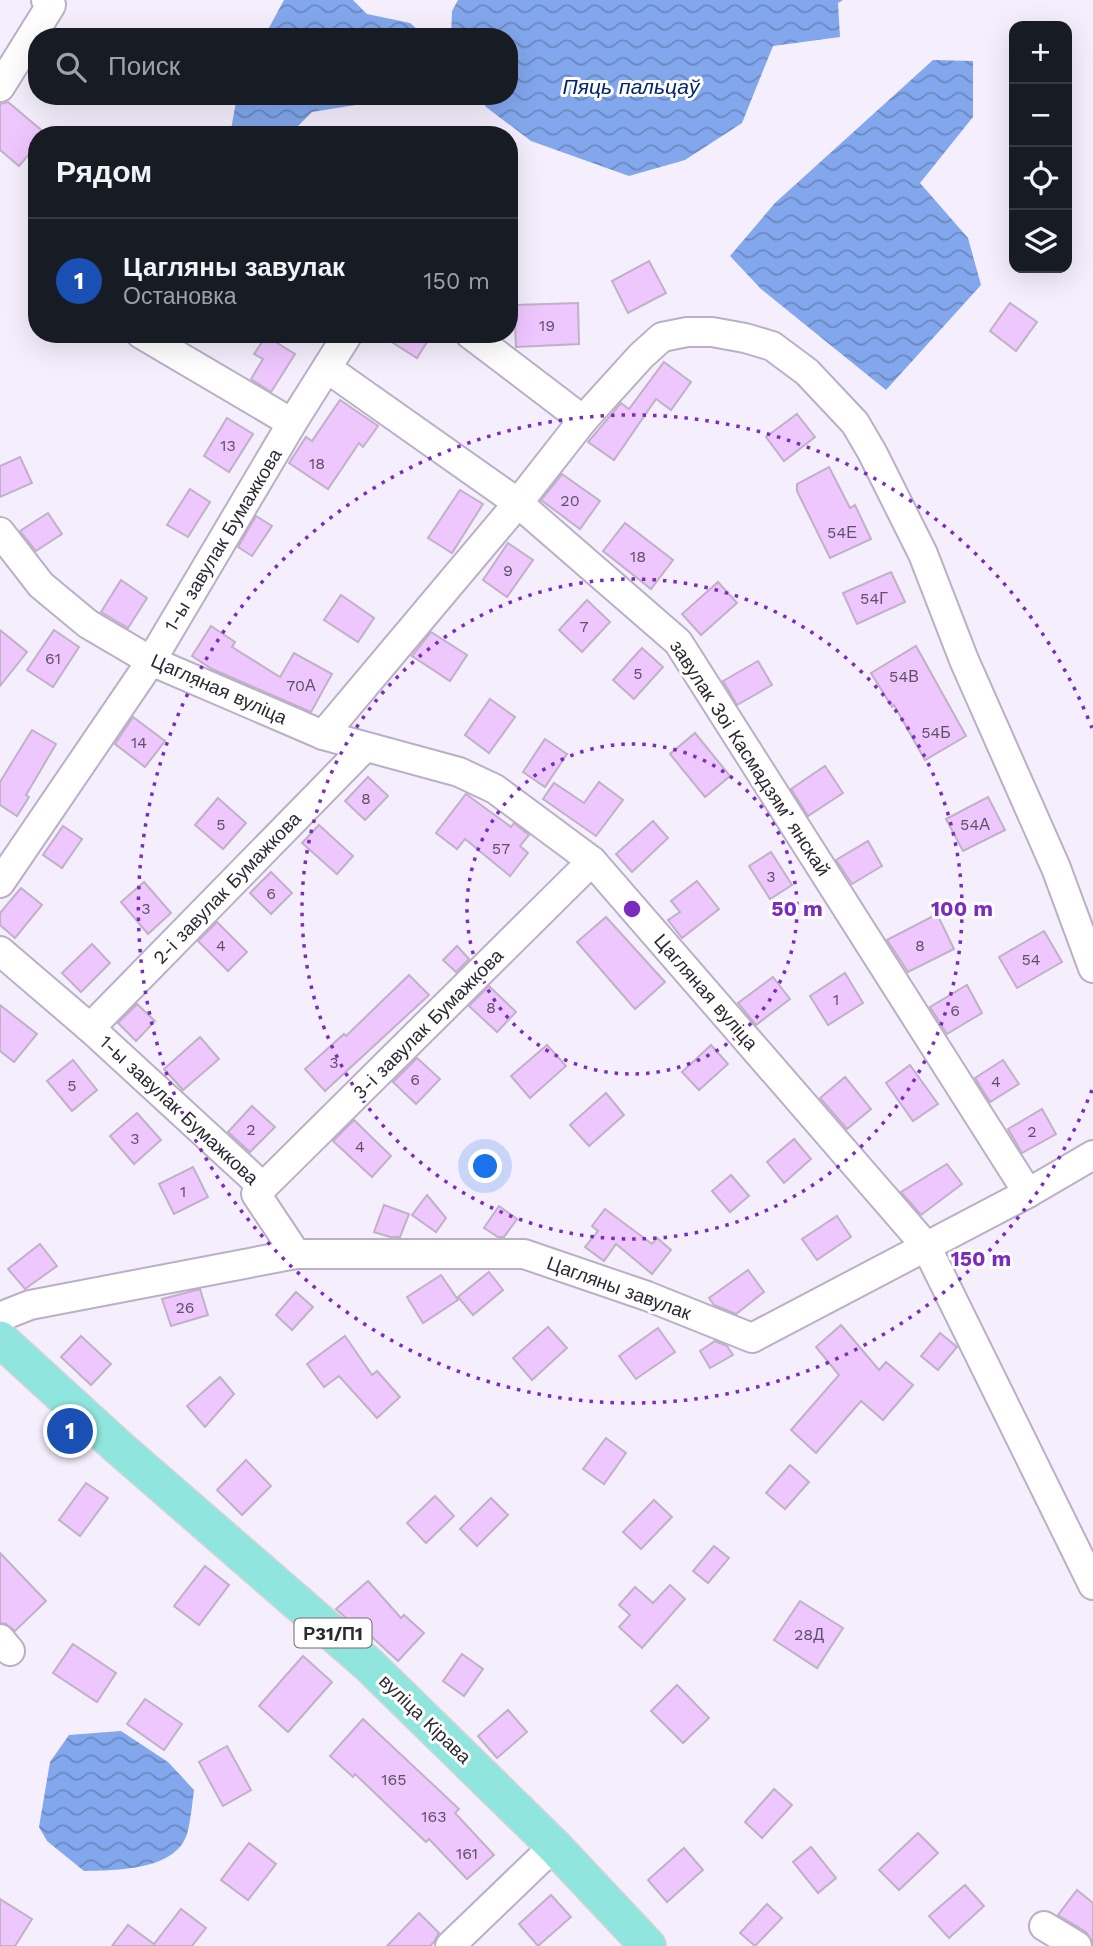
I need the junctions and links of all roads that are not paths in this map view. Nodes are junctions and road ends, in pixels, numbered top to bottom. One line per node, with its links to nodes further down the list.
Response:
1 (46, 0): 2 (street)
2 (37, 28)
3 (28, 42): 4 (street)
4 (0, 88)
5 (156, 343): 10 (street)
6 (343, 343): 8 (street, 1-ы завулак Бумажкова)
7 (482, 343): 9 (street)
8 (328, 369): 10 (street, 1-ы завулак Бумажкова); 11 (street, завулак Зоі Касмадзямʼянскай)
9 (583, 420): 11 (street); 19 (street)
10 (292, 423): 13 (street, 1-ы завулак Бумажкова)
11 (518, 503): 14 (street); 23 (street, завулак Зоі Касмадзямʼянскай)
12 (0, 532): 13 (street, Цагляная вуліца)
13 (151, 660): 14 (street, Цагляная вуліца); 17 (street, 1-ы завулак Бумажкова)
14 (323, 735): 15 (street, Цагляная вуліца)
15 (364, 748): 16 (street, Цагляная вуліца); 20 (street, 2-і завулак Бумажкова)
16 (592, 861): 22 (street, 3-і завулак Бумажкова); 24 (street, Цагляная вуліца)
17 (0, 883)
18 (0, 951): 20 (street, 1-ы завулак Бумажкова)
19 (1093, 968)
20 (90, 1028): 22 (street, 1-ы завулак Бумажкова)
21 (1093, 1155): 23 (street)
22 (263, 1187): 25 (street, 1-ы завулак Бумажкова)
23 (1028, 1194): 24 (street)
24 (926, 1246): 25 (street, Цагляны завулак); 28 (street, Цагляная вуліца)
25 (296, 1254): 26 (street, Цагляны завулак)
26 (0, 1319)
27 (0, 1339): 29 (main road, вуліца Кірава / Р31/П1)
28 (1093, 1585)
29 (554, 1846): 31 (street); 32 (main road, вуліца Кірава / Р31/П1)
30 (1044, 1926): 33 (street)
31 (450, 1946)
32 (648, 1946)
33 (1077, 1946)

